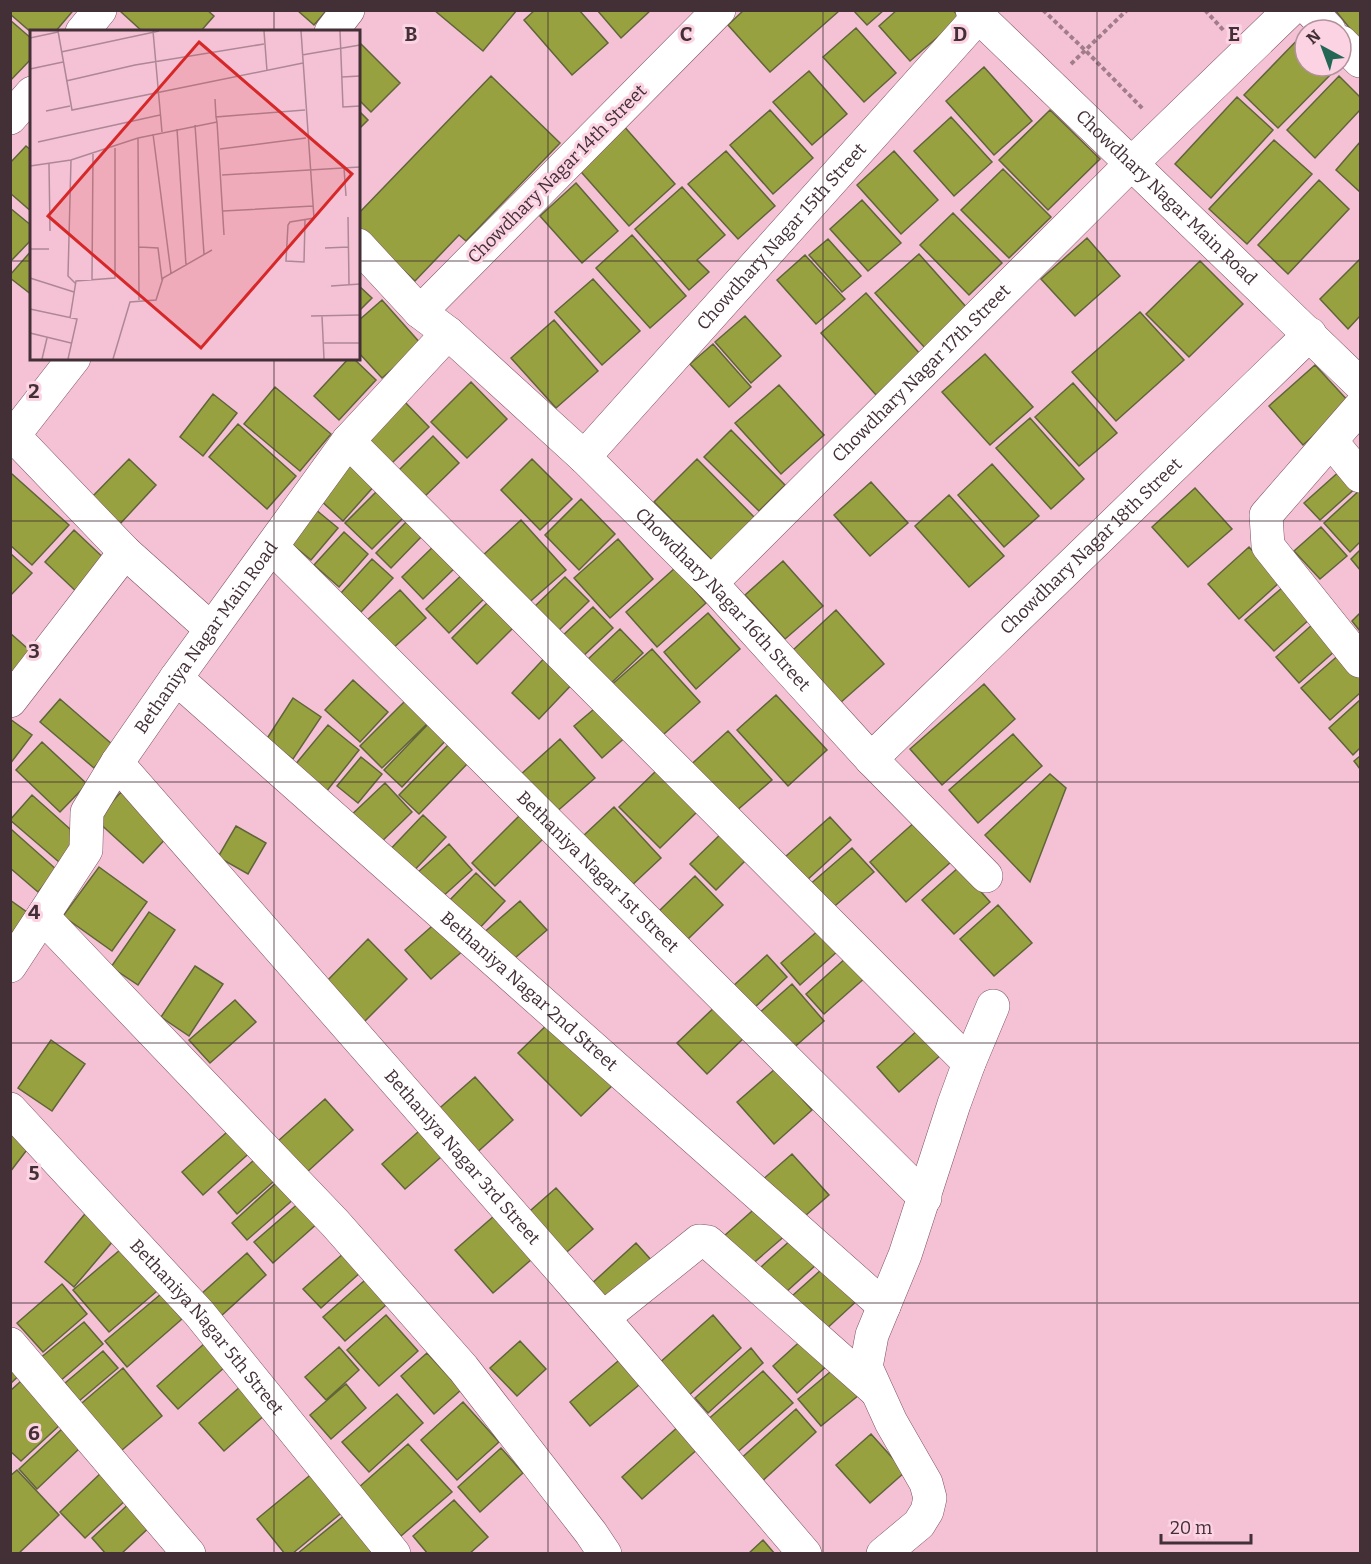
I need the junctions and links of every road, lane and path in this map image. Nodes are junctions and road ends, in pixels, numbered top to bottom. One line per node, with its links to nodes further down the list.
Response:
1 (100, 10): 9 (street)
2 (348, 10): 10 (street)
3 (718, 10): 18 (street, Chowdhary Nagar 14th Street)
4 (1043, 10): 12 (path)
5 (1127, 10): 12 (path)
6 (1205, 10): 11 (path)
7 (1290, 10): 16 (street, Chowdhary Nagar 17th Street)
8 (975, 14): 16 (street, Chowdhary Nagar Main Road); 27 (street, Chowdhary Nagar 15th Street)
9 (84, 30)
10 (333, 30)
11 (1231, 38)
12 (1086, 51): 14 (path)
13 (30, 95): 15 (street)
14 (1146, 111)
15 (10, 118)
16 (1131, 164): 20 (street, Chowdhary Nagar Main Road); 31 (street, Chowdhary Nagar 17th Street)
17 (360, 247): 18 (street)
18 (420, 312): 19 (street)
19 (448, 333): 25 (street, Bethaniya Nagar Main Road); 27 (street, Chowdhary Nagar 16th Street)
20 (1310, 334): 22 (street, Chowdhary Nagar Main Road); 36 (street, Chowdhary Nagar 18th Street)
21 (73, 360): 24 (street)
22 (1360, 384)
23 (1360, 406): 26 (street)
24 (12, 436): 30 (street)
25 (348, 441): 29 (street, Bethaniya Nagar Main Road); 42 (street)
26 (1331, 441): 28 (street); 33 (street)
27 (584, 457): 31 (street, Chowdhary Nagar 16th Street)
28 (1360, 476)
29 (272, 547): 32 (street, Bethaniya Nagar Main Road); 44 (street, Bethaniya Nagar 1st Street)
30 (125, 552): 32 (street); 35 (street)
31 (711, 583): 36 (street, Chowdhary Nagar 16th Street)
32 (211, 629): 34 (street, Bethaniya Nagar Main Road)
33 (1360, 661)
34 (176, 678): 37 (street, Bethaniya Nagar Main Road); 45 (street, Bethaniya Nagar 2nd Street)
35 (10, 701)
36 (871, 759): 38 (street, Chowdhary Nagar 16th Street)
37 (117, 763): 39 (street, Bethaniya Nagar Main Road); 46 (street, Bethaniya Nagar 3rd Street)
38 (986, 876)
39 (44, 917): 40 (street, Bethaniya Nagar Main Road); 51 (street)
40 (10, 966)
41 (993, 1006): 42 (street)
42 (969, 1063): 44 (street)
43 (10, 1109): 50 (street, Bethaniya Nagar 5th Street)
44 (925, 1198): 45 (street)
45 (884, 1306): 48 (street)
46 (603, 1318): 48 (street); 52 (street, Bethaniya Nagar 3rd Street)
47 (10, 1344): 49 (street)
48 (875, 1390): 53 (street)
49 (189, 1554)
50 (394, 1554)
51 (604, 1554)
52 (806, 1554)
53 (883, 1554)

